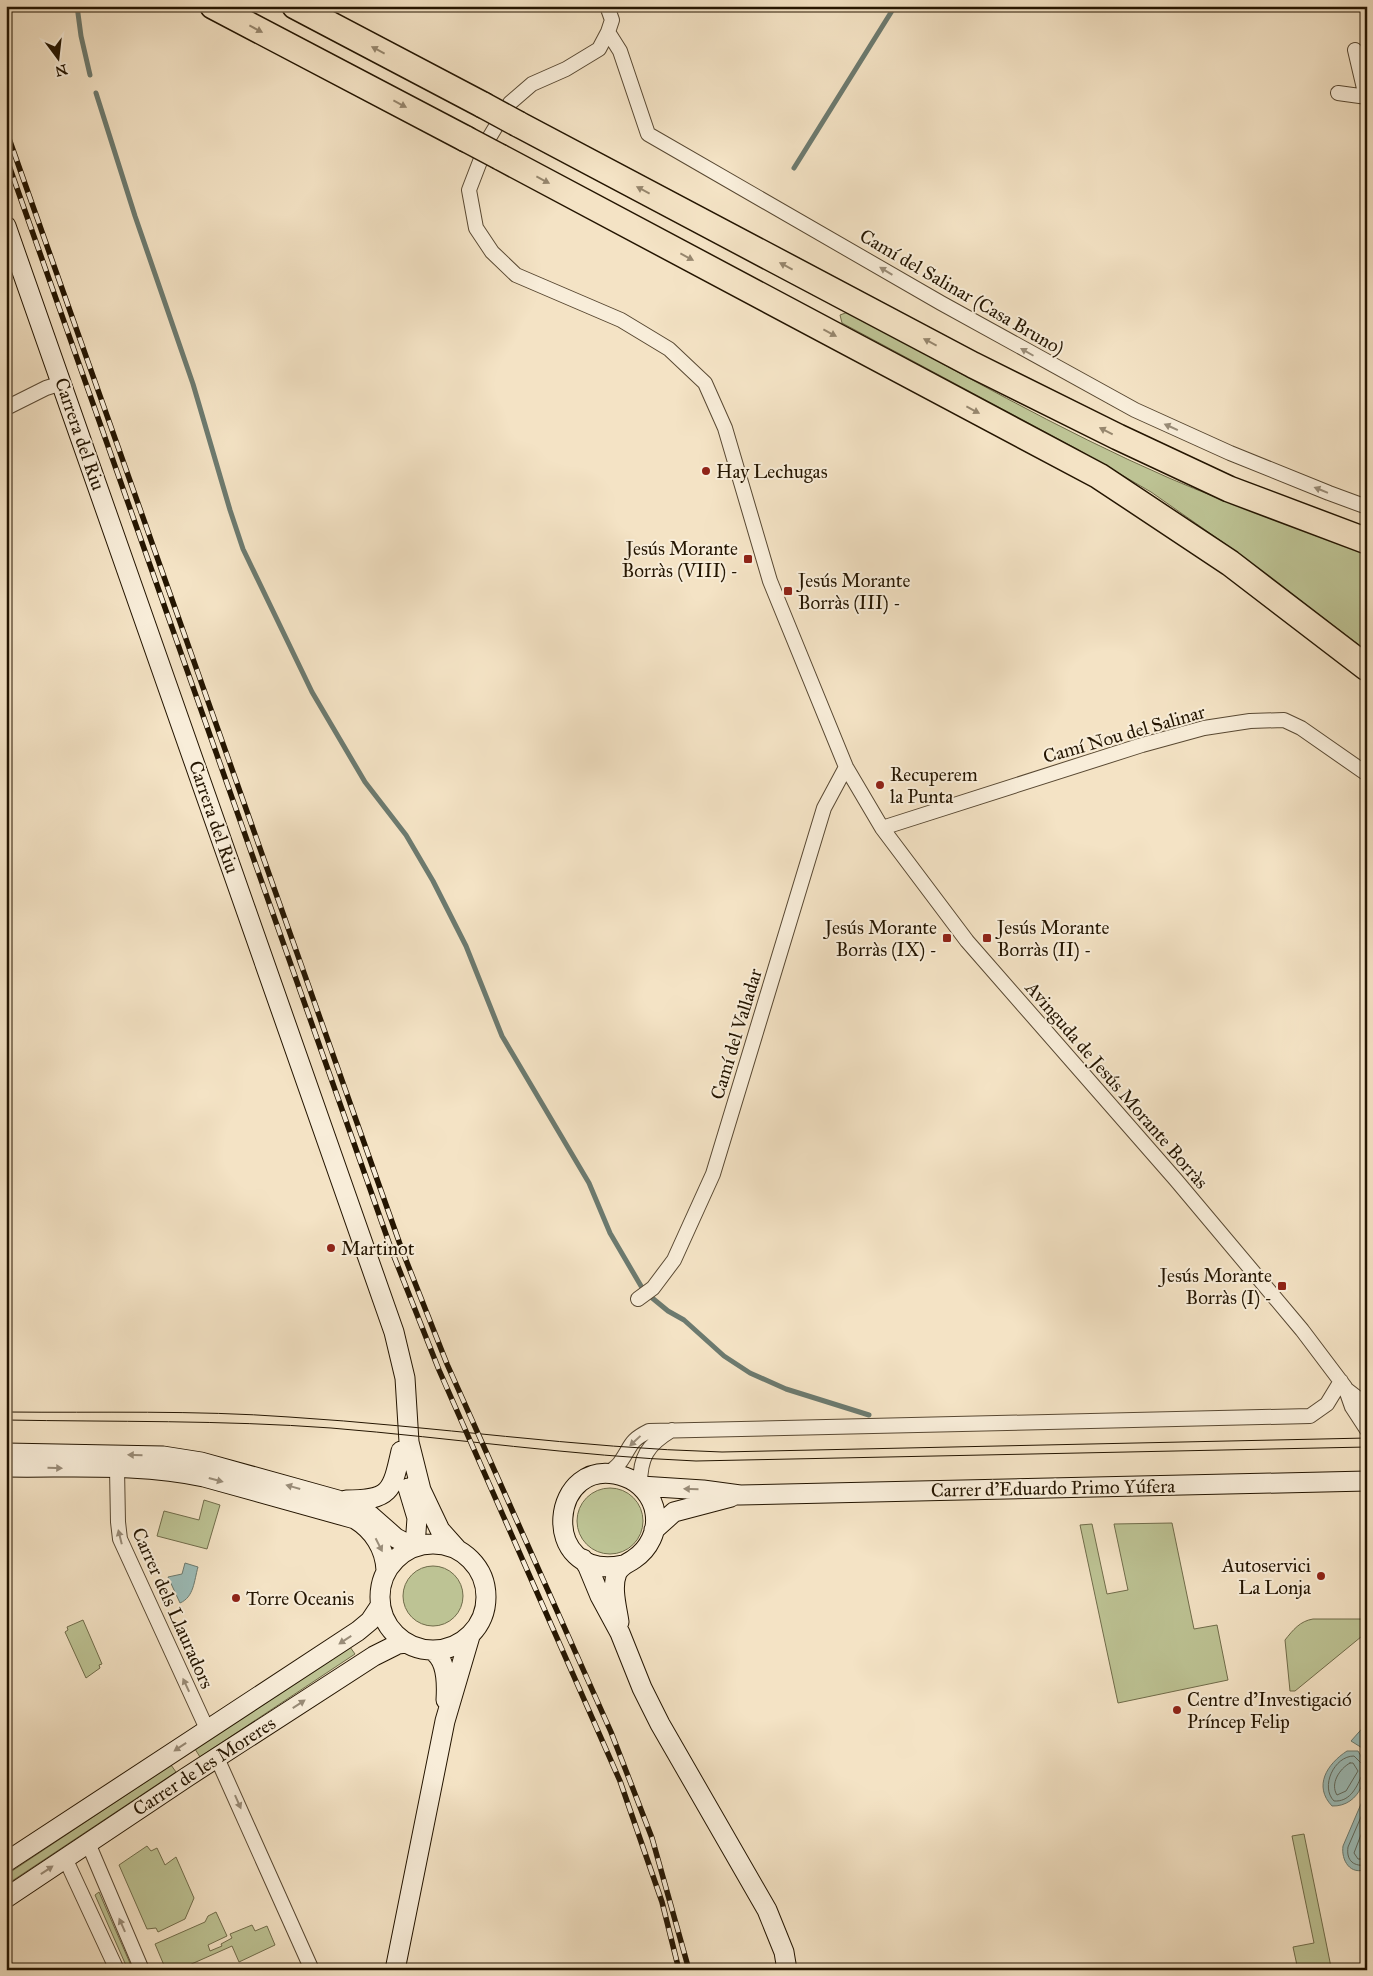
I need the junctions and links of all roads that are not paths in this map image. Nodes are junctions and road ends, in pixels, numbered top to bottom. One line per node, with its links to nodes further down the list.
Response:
1 (213, 6): 15 (highway, one-way to 15, bridge)
2 (294, 6): 11 (highway, one-way to 2, bridge)
3 (607, 6): 4 (street)
4 (608, 32): 12 (street, Camí del Salinar (Casa Bruno), one-way to 4); 16 (street, Avinguda de Jesús Morante Borràs)
5 (1355, 50): 7 (street)
6 (1338, 93): 7 (street)
7 (1366, 97)
8 (6, 226): 9 (main road, Carrera del Riu)
9 (62, 383): 10 (street); 21 (main road, Carrera del Riu)
10 (6, 408)
11 (1230, 489): 13 (highway); 14 (highway)
12 (1367, 507)
13 (1367, 533)
14 (1367, 541)
15 (1367, 668)
16 (846, 767): 18 (street, Avinguda de Jesús Morante Borràs); 19 (street, Camí del Valladar)
17 (1367, 774): 18 (street, Camí Nou del Salinar)
18 (882, 828): 20 (street, Avinguda de Jesús Morante Borràs)
19 (638, 1299)
20 (1343, 1384): 22 (street, Avinguda de Jesús Morante Borràs); 23 (street); 24 (street, Avinguda de Jesús Morante Borràs)
21 (407, 1410): 25 (main road, Carrera del Riu); 36 (main road, Carrera del Riu)
22 (1367, 1410)
23 (673, 1430): 29 (street, one-way to 29); 31 (street)
24 (1367, 1430)
25 (401, 1451): 33 (main road); 35 (main road, Carrera del Riu)
26 (6, 1453): 33 (main road, one-way to 26)
27 (6, 1467): 28 (main road, one-way to 28)
28 (117, 1469): 39 (main road, one-way to 39); 46 (street, Carrer dels Llauradors, one-way to 28)
29 (609, 1474): 31 (main road); 37 (main road)
30 (1367, 1481): 32 (main road, Carrer d'Eduardo Primo Yúfera)
31 (640, 1486): 32 (main road, Carrer d'Eduardo Primo Yúfera, one-way to 31); 34 (main road)
32 (740, 1495): 34 (main road, Carrer d'Eduardo Primo Yúfera)
33 (338, 1500): 35 (main road)
34 (654, 1530): 38 (main road)
35 (414, 1547): 36 (main road); 39 (main road)
36 (458, 1549): 42 (main road)
37 (583, 1559): 38 (main road); 41 (main road)
38 (623, 1565): 41 (main road)
39 (386, 1570): 40 (main road)
40 (380, 1606): 43 (main road); 46 (main road, Carrer de les Moreres, one-way to 46)
41 (620, 1633): 56 (main road)
42 (470, 1636): 44 (main road); 45 (main road)
43 (406, 1644): 44 (main road); 47 (main road, Carrer de les Moreres, one-way to 43)
44 (431, 1650): 45 (main road)
45 (445, 1721): 55 (main road)
46 (207, 1729): 50 (main road, Carrer de les Moreres, one-way to 50)
47 (217, 1758): 48 (main road, Carrer de les Moreres); 54 (street, one-way to 54)
48 (88, 1843): 49 (main road, Carrer de les Moreres); 53 (street, one-way to 48)
49 (65, 1858): 51 (main road, Carrer de les Moreres, one-way to 49); 52 (street)
50 (6, 1862)
51 (6, 1898)
52 (117, 1970)
53 (142, 1970)
54 (312, 1970)
55 (395, 1970)
56 (787, 1970)

